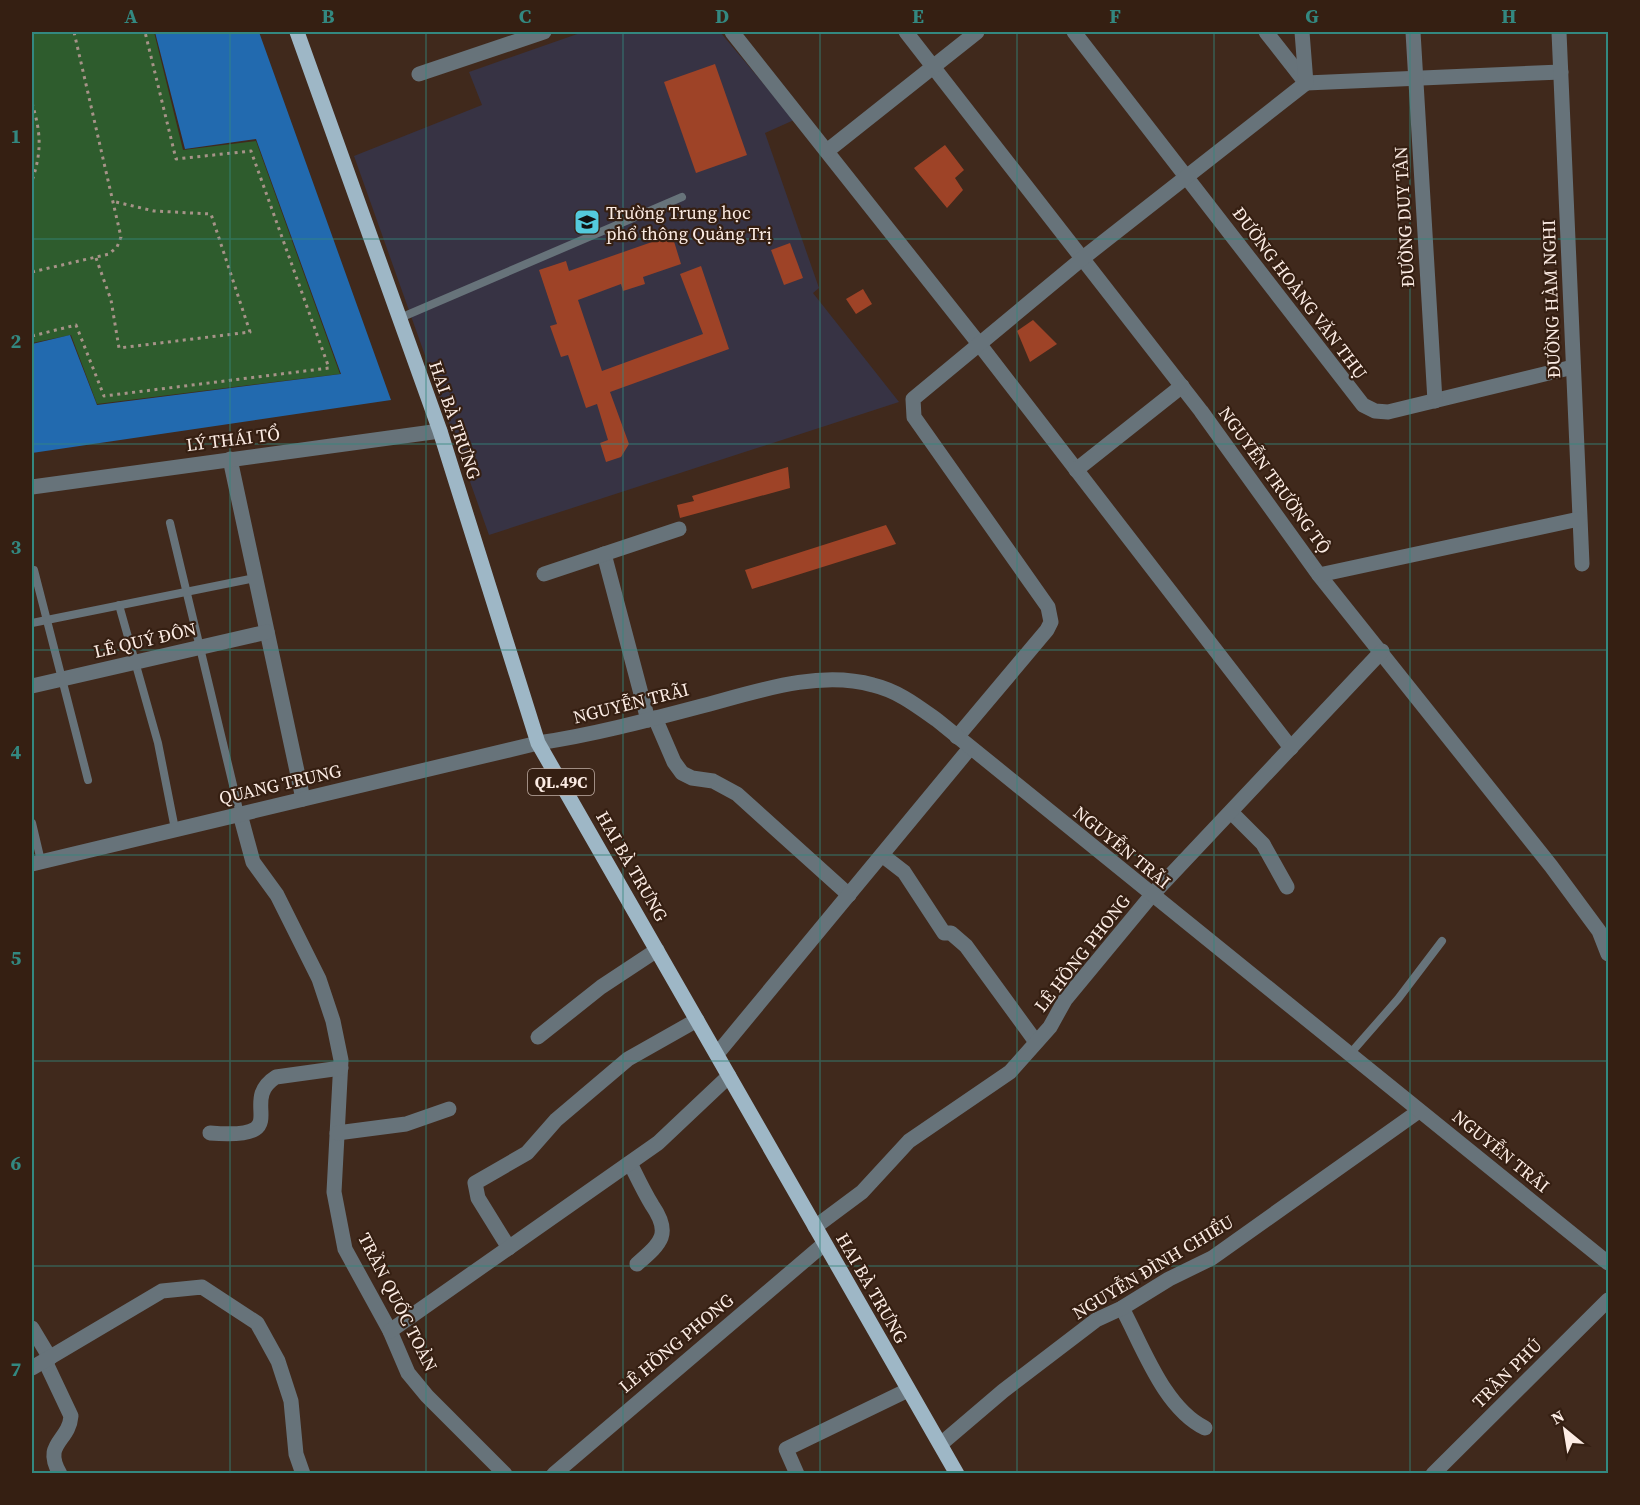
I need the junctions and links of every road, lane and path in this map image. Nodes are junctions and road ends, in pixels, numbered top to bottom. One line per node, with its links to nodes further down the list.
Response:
1 (74, 32): 23 (path)
2 (145, 32): 28 (path)
3 (297, 32): 27 (main road, HAI BÀ TRƯNG / QL.49C)
4 (544, 32): 15 (street)
5 (732, 32): 19 (street)
6 (906, 32): 13 (street, NGUYỄN TRƯỜNG TỘ)
7 (977, 32): 13 (street)
8 (1074, 32): 20 (street, ĐƯỜNG HOÀNG VĂN THỤ)
9 (1266, 32): 17 (street)
10 (1302, 32): 17 (street)
11 (1413, 32): 16 (street, ĐƯỜNG DUY TÂN)
12 (1559, 32): 14 (street, ĐƯỜNG HÀM NGHI)
13 (933, 66): 19 (street); 25 (street, NGUYỄN TRƯỜNG TỘ)
14 (1561, 72): 16 (street); 30 (street, ĐƯỜNG HÀM NGHI)
15 (419, 74)
16 (1416, 79): 17 (street); 32 (street, ĐƯỜNG DUY TÂN)
17 (1306, 83): 20 (street)
18 (32, 103): 21 (path)
19 (826, 151): 29 (street)
20 (1187, 177): 25 (street); 32 (street, ĐƯỜNG HOÀNG VĂN THỤ)
21 (32, 180)
22 (682, 197): 27 (lane)
23 (112, 201): 24 (path); 24 (path)
24 (96, 258): 26 (path)
25 (1083, 258): 29 (street); 31 (street, NGUYỄN TRƯỜNG TỘ)
26 (32, 272)
27 (400, 318): 33 (main road, HAI BÀ TRƯNG / QL.49C)
28 (32, 336)
29 (980, 345): 35 (street); 57 (street)
30 (1573, 367): 32 (street, ĐƯỜNG HOÀNG VĂN THỤ); 37 (street, ĐƯỜNG HÀM NGHI)
31 (1182, 386): 35 (street); 44 (street, NGUYỄN TRƯỜNG TỘ)
32 (1435, 401)
33 (440, 431): 34 (street, LÝ THÁI TỔ); 58 (main road, HAI BÀ TRƯNG / QL.49C)
34 (230, 459): 36 (street, LÝ THÁI TỔ); 45 (street)
35 (1076, 470): 60 (street)
36 (32, 487)
37 (1579, 519): 41 (street, ĐƯỜNG HÀM NGHI); 44 (street)
38 (171, 523): 46 (lane)
39 (680, 530): 40 (street)
40 (604, 554): 43 (street); 56 (street)
41 (1582, 564)
42 (34, 570): 48 (lane)
43 (544, 574)
44 (1319, 574): 52 (street, NGUYỄN TRƯỜNG TỘ)
45 (255, 578): 46 (lane); 50 (street)
46 (185, 592): 47 (lane); 51 (lane)
47 (119, 605): 48 (lane); 53 (lane)
48 (47, 620): 49 (lane); 54 (lane)
49 (32, 623)
50 (267, 633): 51 (street, LÊ QUÝ ĐÔN); 62 (street)
51 (200, 648): 53 (street, LÊ QUÝ ĐÔN); 64 (lane)
52 (1382, 651): 60 (street, LÊ HỒNG PHONG); 74 (street, NGUYỄN TRƯỜNG TỘ)
53 (134, 662): 54 (street, LÊ QUÝ ĐÔN); 66 (lane)
54 (63, 679): 55 (street, LÊ QUÝ ĐÔN); 61 (lane)
55 (32, 686)
56 (651, 719): 57 (street, NGUYỄN TRÃI); 58 (street, NGUYỄN TRÃI); 70 (street)
57 (957, 737): 59 (street, NGUYỄN TRÃI)
58 (538, 743): 62 (street, QUANG TRUNG); 73 (main road, HAI BÀ TRƯNG / QL.49C)
59 (970, 748): 67 (street); 71 (street, NGUYỄN TRÃI)
60 (1291, 748): 63 (street, LÊ HỒNG PHONG)
61 (88, 780)
62 (303, 799): 64 (street, QUANG TRUNG)
63 (1231, 812): 69 (street); 71 (street, LÊ HỒNG PHONG)
64 (240, 814): 66 (street, QUANG TRUNG); 80 (street, TRẦN QUỐC TOẢN)
65 (32, 823): 68 (lane)
66 (175, 829): 68 (street, QUANG TRUNG)
67 (882, 855): 70 (street); 77 (street)
68 (36, 863)
69 (1287, 886)
70 (849, 895): 78 (street)
71 (1152, 896): 77 (street, LÊ HỒNG PHONG); 79 (street, NGUYỄN TRÃI)
72 (1442, 940): 79 (lane)
73 (657, 950): 75 (main road, HAI BÀ TRƯNG / QL.49C); 76 (street)
74 (1608, 954)
75 (697, 1020): 78 (main road, HAI BÀ TRƯNG / QL.49C); 89 (street)
76 (538, 1037)
77 (1036, 1042): 87 (street, LÊ HỒNG PHONG)
78 (717, 1054): 81 (main road, HAI BÀ TRƯNG / QL.49C)
79 (1349, 1055): 83 (street, NGUYỄN TRÃI)
80 (341, 1068): 84 (street); 85 (street, TRẦN QUỐC TOẢN)
81 (729, 1076): 86 (street); 87 (main road, HAI BÀ TRƯNG / QL.49C)
82 (449, 1109): 85 (street)
83 (1419, 1111): 90 (street, NGUYỄN TRÃI); 93 (street, NGUYỄN ĐÌNH CHIỂU)
84 (210, 1133)
85 (337, 1133): 95 (street, TRẦN QUỐC TOẢN)
86 (630, 1163): 89 (street); 91 (street)
87 (815, 1227): 88 (main road, HAI BÀ TRƯNG / QL.49C)
88 (824, 1244): 97 (main road, HAI BÀ TRƯNG / QL.49C); 103 (street, LÊ HỒNG PHONG)
89 (509, 1248): 95 (street)
90 (1608, 1263)
91 (637, 1264)
92 (1608, 1300): 106 (street, TRẦN PHÚ)
93 (1122, 1308): 98 (street); 99 (street, NGUYỄN ĐÌNH CHIỂU)
94 (32, 1328): 96 (street)
95 (390, 1331): 102 (street, TRẦN QUỐC TOẢN)
96 (42, 1362): 100 (street); 101 (street)
97 (908, 1390): 99 (main road, HAI BÀ TRƯNG / QL.49C); 104 (street)
98 (1205, 1428)
99 (942, 1443): 105 (main road, HAI BÀ TRƯNG / QL.49C)
100 (60, 1473)
101 (303, 1473)
102 (505, 1473)
103 (554, 1473)
104 (797, 1473)
105 (957, 1473)
106 (1433, 1473)

